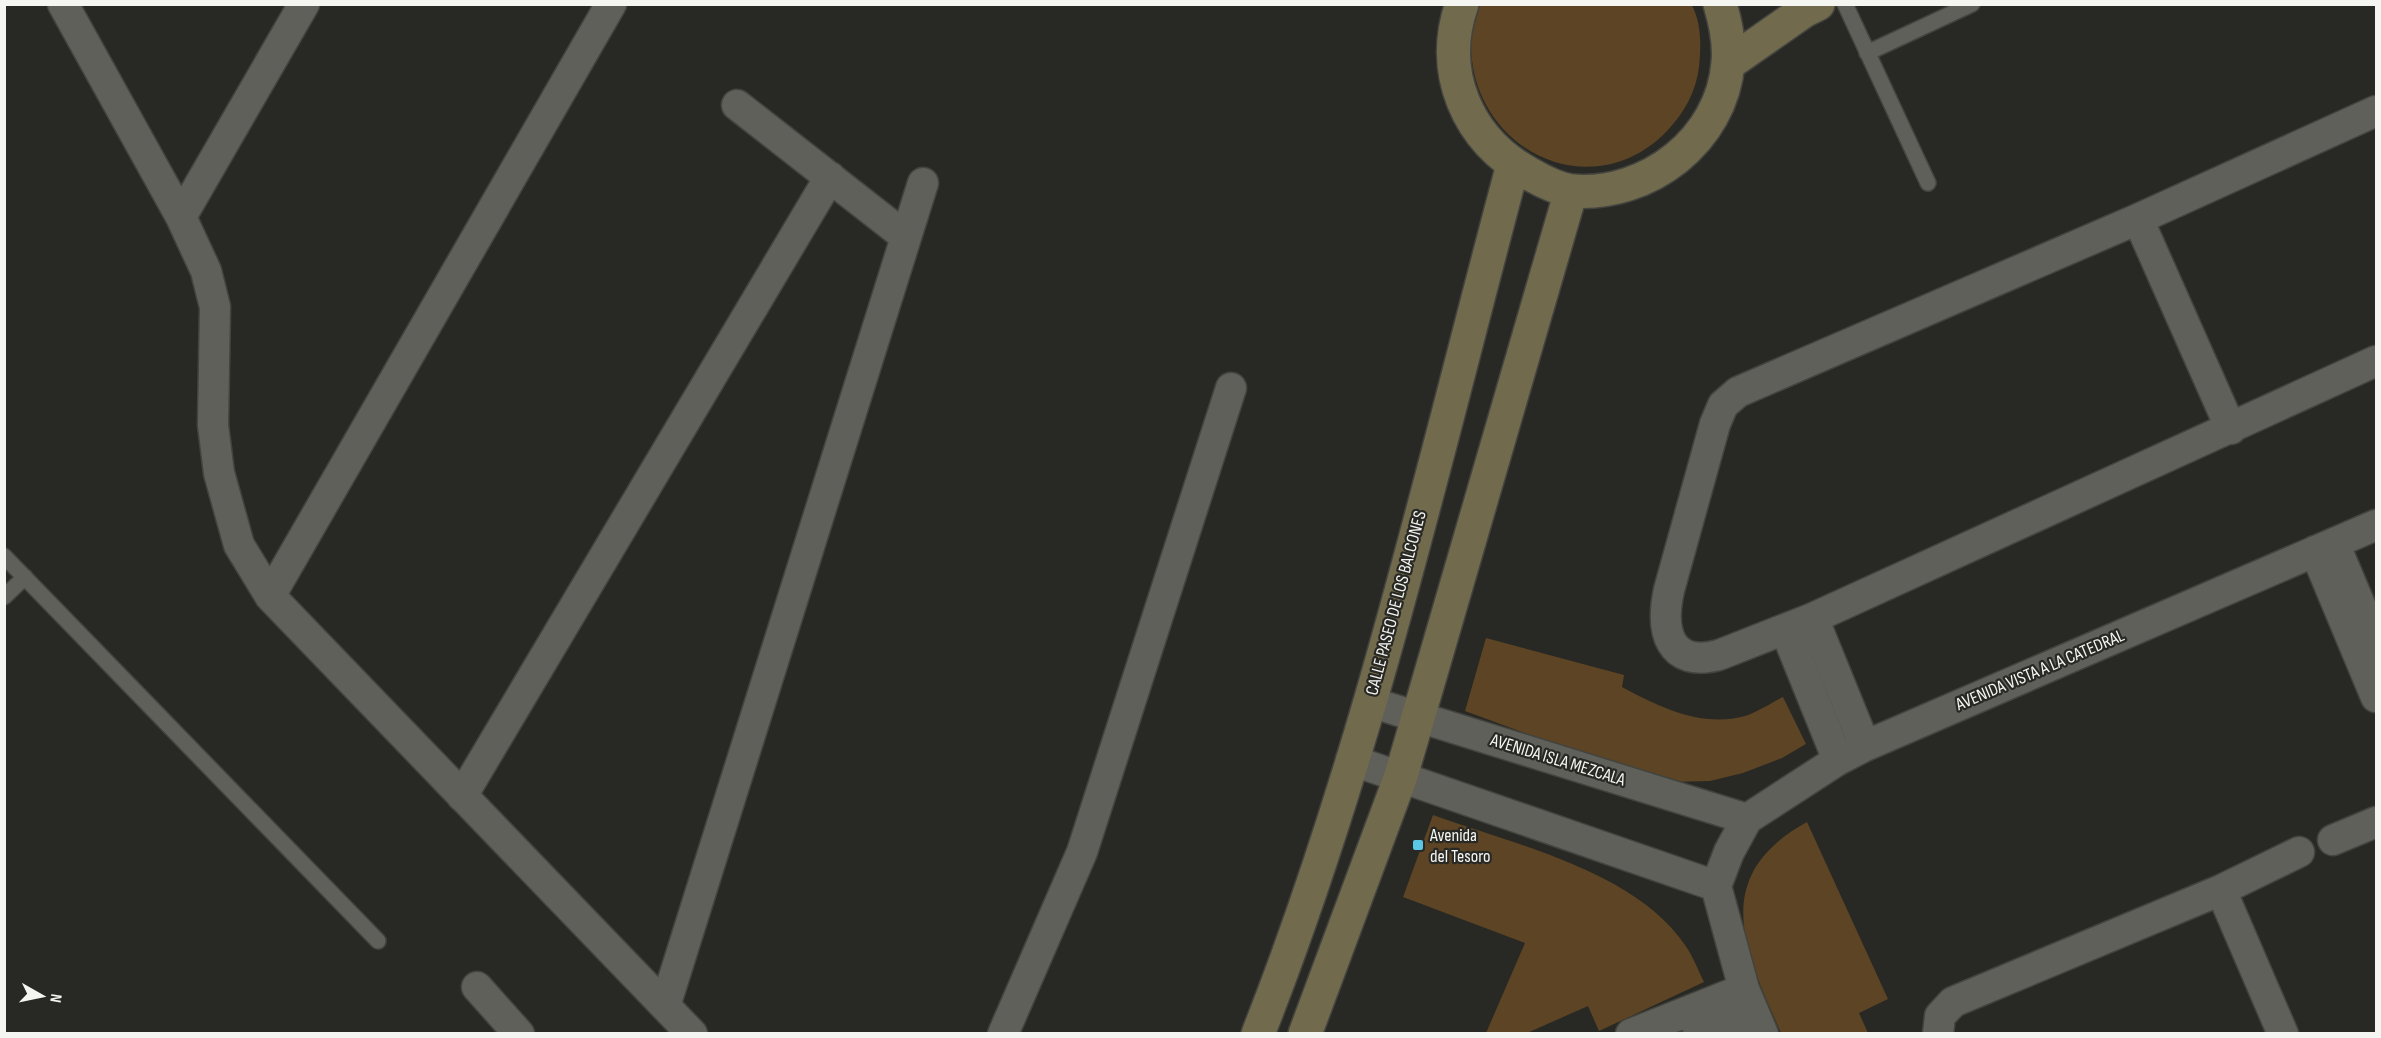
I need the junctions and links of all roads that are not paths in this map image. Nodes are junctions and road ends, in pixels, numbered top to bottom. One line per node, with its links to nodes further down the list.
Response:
1 (63, 4): 18 (street)
2 (304, 4): 18 (street)
3 (611, 4): 28 (street)
4 (1462, 4): 13 (main road)
5 (1720, 4): 10 (main road)
6 (1818, 4): 10 (main road)
7 (1845, 4): 9 (lane)
8 (1972, 4): 9 (lane)
9 (1867, 53): 16 (lane)
10 (1728, 64): 17 (main road)
11 (737, 105): 14 (street)
12 (2376, 111): 19 (street)
13 (1513, 165): 17 (main road); 34 (main road, CALLE PASEO DE LOS BALCONES)
14 (830, 177): 20 (street); 40 (street)
15 (923, 183): 20 (street)
16 (1928, 183)
17 (1570, 191): 35 (main road)
18 (181, 217): 28 (street)
19 (2138, 219): 23 (street); 31 (street)
20 (906, 237): 49 (street)
21 (2376, 361): 23 (street)
22 (1231, 388): 53 (street)
23 (2231, 429): 30 (street)
24 (2376, 525): 25 (street, AVENIDA VISTA A LA CATEDRAL)
25 (2325, 547): 32 (street); 33 (street); 36 (street, AVENIDA VISTA A LA CATEDRAL)
26 (4, 556): 27 (lane)
27 (25, 577): 29 (lane); 47 (lane)
28 (270, 596): 40 (street)
29 (4, 597)
30 (1813, 618): 31 (street); 36 (street)
31 (1785, 629): 38 (street)
32 (2376, 643)
33 (2376, 697)
34 (1370, 702): 35 (street, AVENIDA ISLA MEZCALA); 37 (main road, CALLE PASEO DE LOS BALCONES)
35 (1417, 716): 39 (main road); 41 (street, AVENIDA ISLA MEZCALA)
36 (1864, 746): 38 (street, AVENIDA VISTA A LA CATEDRAL)
37 (1351, 760): 39 (street); 54 (main road, CALLE PASEO DE LOS BALCONES)
38 (1838, 760): 41 (street, AVENIDA VISTA A LA CATEDRAL)
39 (1401, 776): 45 (street); 55 (main road)
40 (462, 796): 49 (street)
41 (1747, 819): 45 (street, AVENIDA VISTA A LA CATEDRAL)
42 (2376, 822): 43 (street)
43 (2333, 840)
44 (2299, 852): 46 (street)
45 (1716, 886): 50 (street)
46 (2221, 890): 58 (street); 59 (street)
47 (378, 941)
48 (477, 987): 51 (street)
49 (665, 1006): 52 (street)
50 (1754, 1012): 56 (street); 57 (street)
51 (519, 1034)
52 (692, 1034)
53 (1004, 1034)
54 (1258, 1034)
55 (1305, 1034)
56 (1631, 1034)
57 (1698, 1034)
58 (1938, 1034)
59 (2283, 1034)

